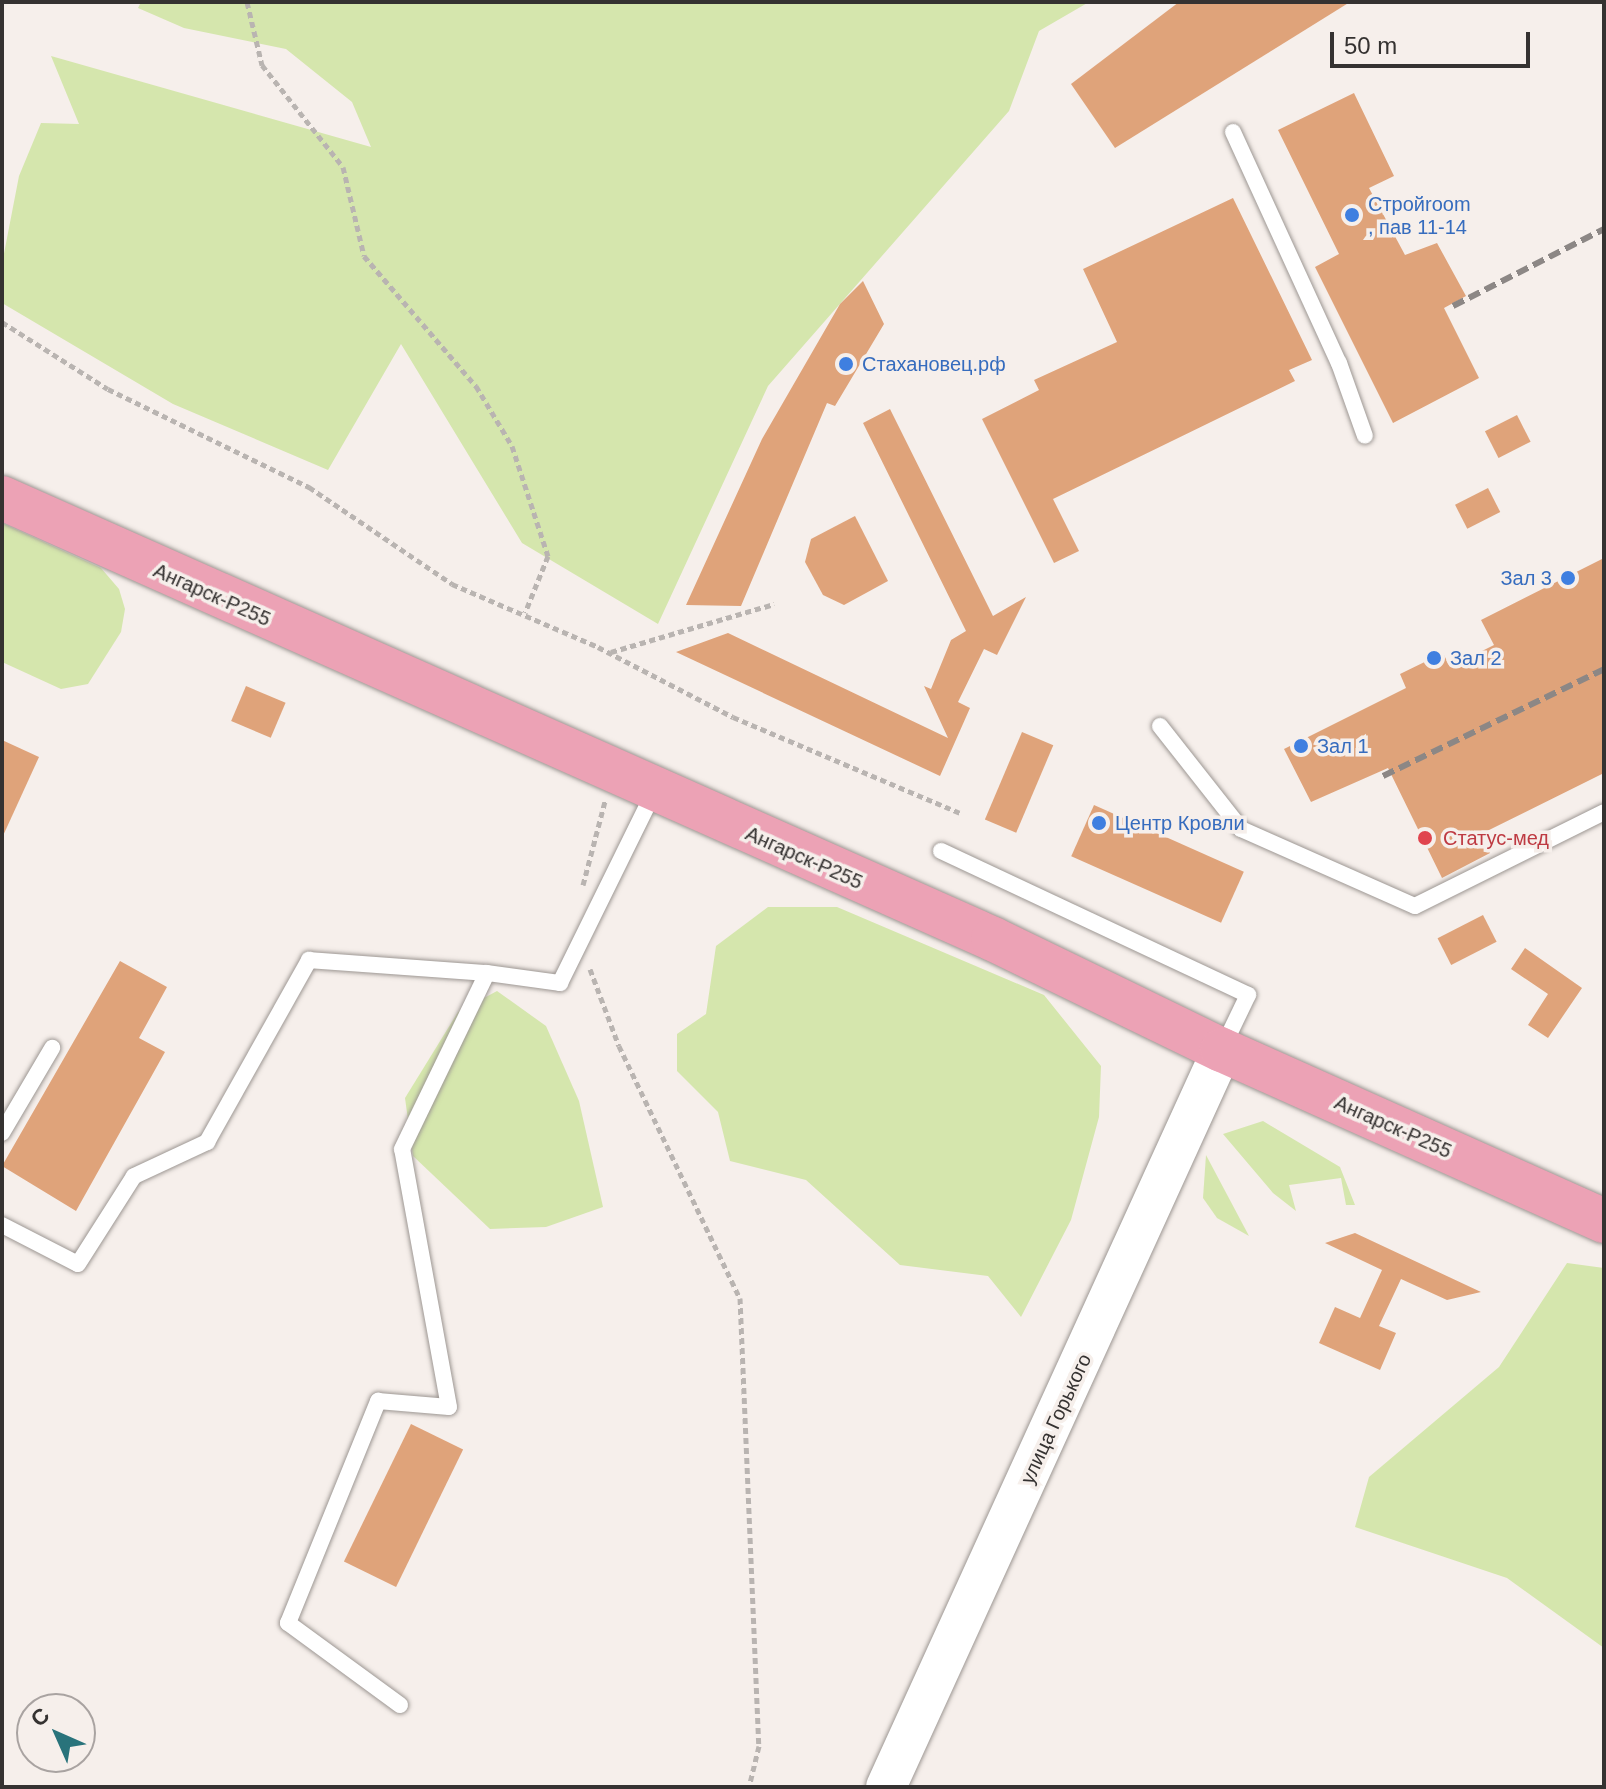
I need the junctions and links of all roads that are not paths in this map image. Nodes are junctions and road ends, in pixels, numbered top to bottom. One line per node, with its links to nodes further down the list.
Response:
1 (1233, 132): 2 (lane)
2 (1365, 436)
3 (2, 498): 5 (main road, Ангарск-Р255)
4 (1160, 726): 6 (lane)
5 (654, 792): 8 (lane); 10 (main road, Ангарск-Р255)
6 (1604, 812)
7 (941, 851): 10 (lane)
8 (487, 973): 13 (lane); 14 (lane)
9 (52, 1048): 11 (lane)
10 (1222, 1050): 12 (main road, Ангарск-Р255); 15 (street, улица Горького)
11 (2, 1133)
12 (1604, 1221)
13 (2, 1225)
14 (400, 1705)
15 (886, 1787)

